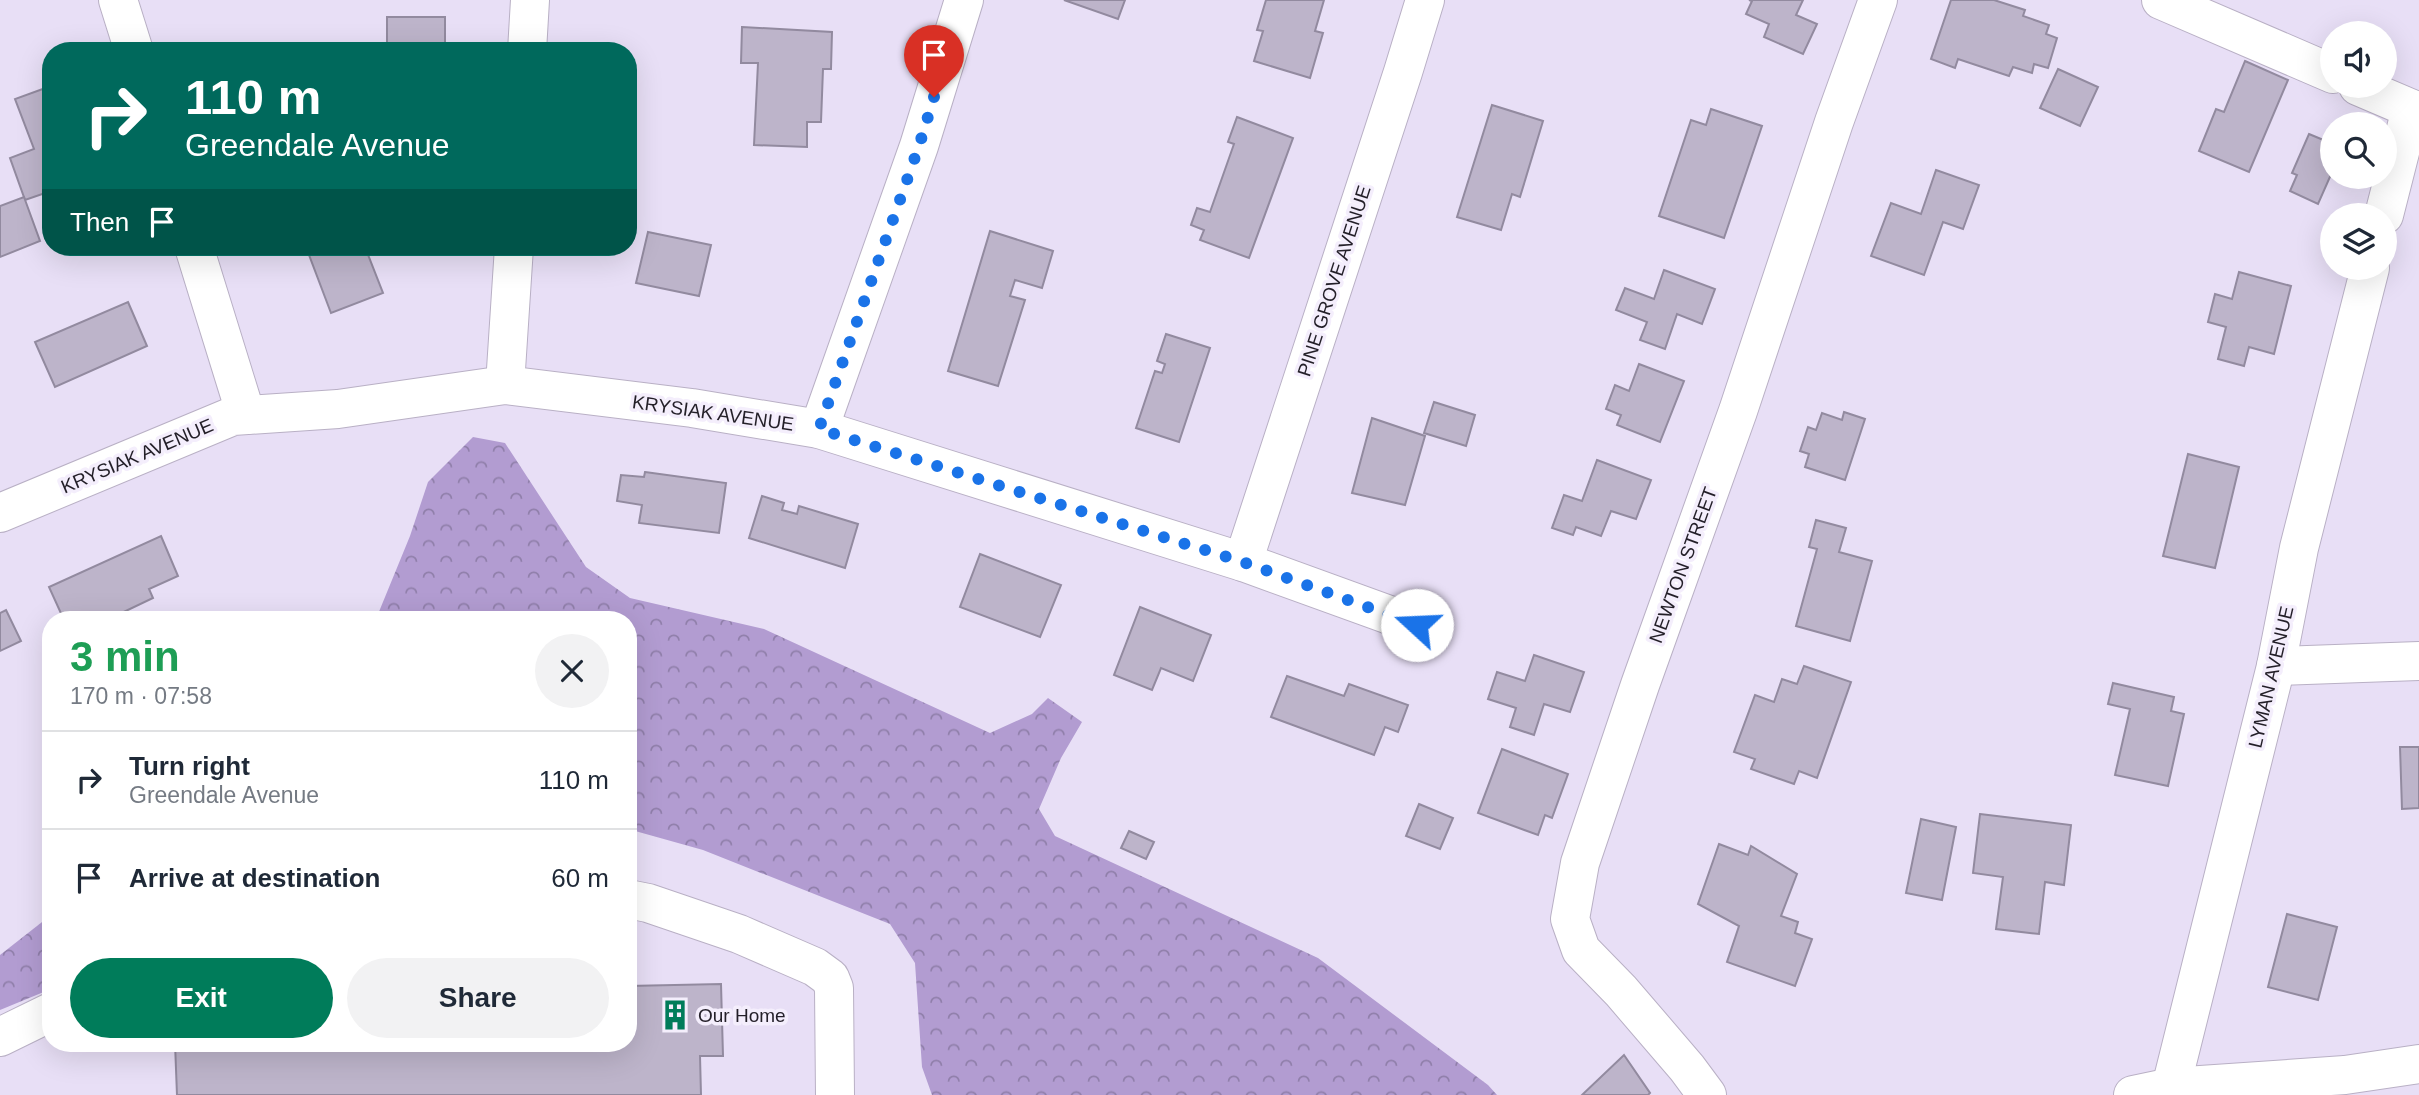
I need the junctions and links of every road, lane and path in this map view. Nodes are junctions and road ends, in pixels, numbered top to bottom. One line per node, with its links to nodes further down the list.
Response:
1 (118, 0): 7 (street)
2 (530, 0): 8 (street)
3 (964, 0): 18 (street)
4 (1425, 0): 20 (street, PINE GROVE AVENUE)
5 (1878, 0): 30 (street, NEWTON STREET)
6 (2161, 0): 9 (street)
7 (131, 42)
8 (528, 42)
9 (2320, 69)
10 (2386, 98): 11 (street)
11 (2415, 110): 12 (street)
12 (2388, 203)
13 (197, 256): 17 (street)
14 (513, 256): 16 (street)
15 (2367, 280): 23 (street, LYMAN AVENUE)
16 (505, 386): 17 (street, KRYSIAK AVENUE); 18 (street, KRYSIAK AVENUE)
17 (246, 415): 19 (street, KRYSIAK AVENUE)
18 (819, 429): 20 (street, KRYSIAK AVENUE)
19 (0, 513)
20 (1243, 562): 21 (street, KRYSIAK AVENUE)
21 (1417, 625)
22 (2419, 661): 23 (street)
23 (2276, 666): 28 (street, LYMAN AVENUE)
24 (637, 901): 29 (street)
25 (42, 1016): 26 (street)
26 (0, 1037)
27 (2419, 1064): 28 (street)
28 (2171, 1087): 31 (street)
29 (835, 1095)
30 (1707, 1095)
31 (2133, 1095)

